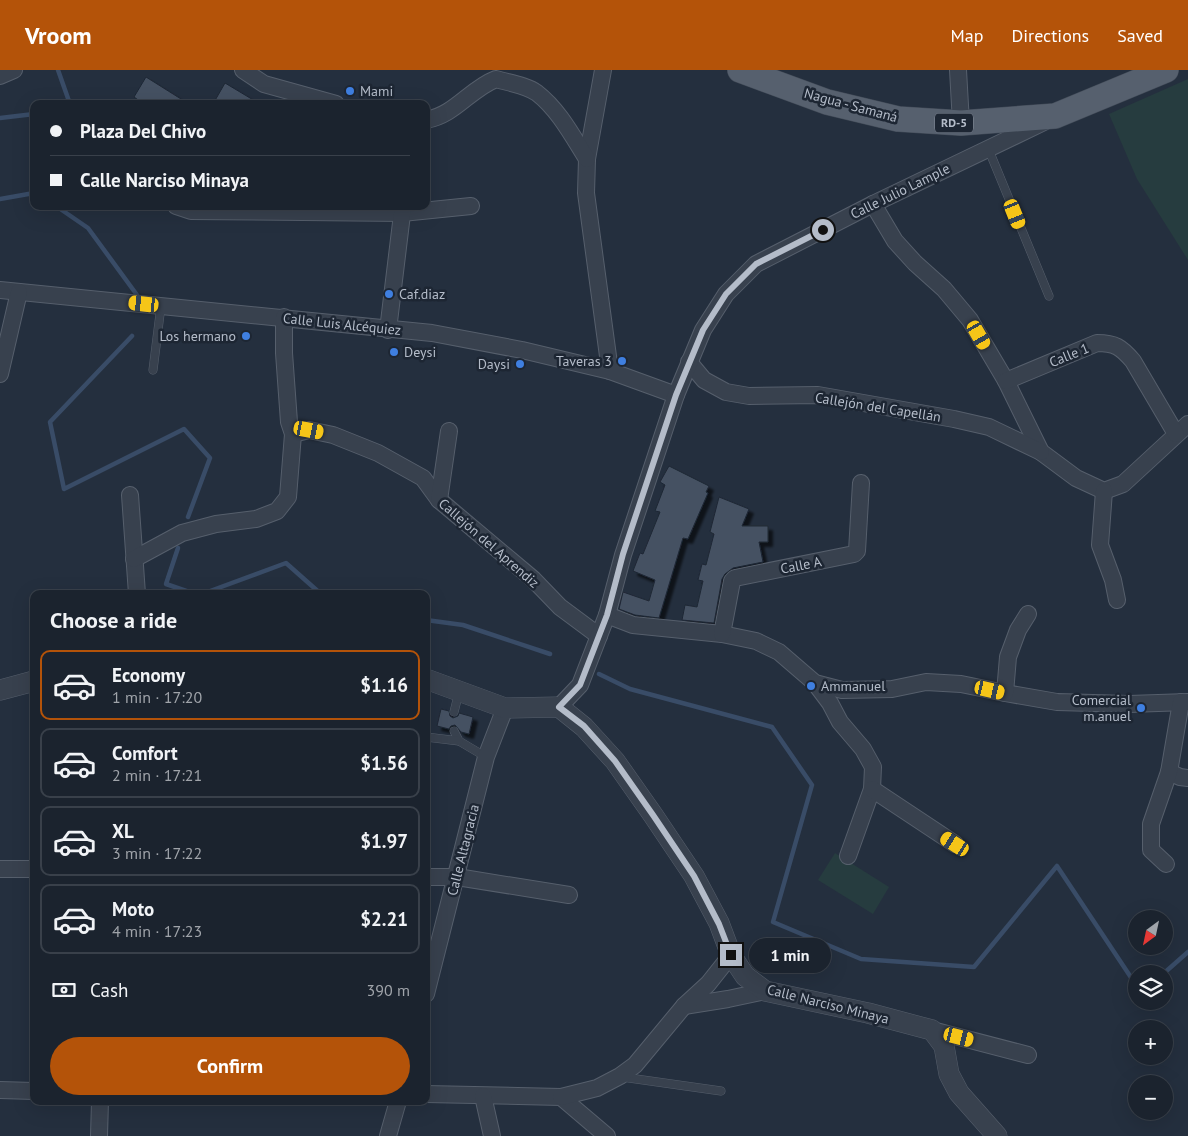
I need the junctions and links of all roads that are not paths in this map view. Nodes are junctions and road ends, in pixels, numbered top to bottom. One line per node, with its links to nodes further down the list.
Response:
1 (14, 70): 7 (street)
2 (243, 70): 8 (street)
3 (603, 70): 13 (street)
4 (740, 70): 11 (main road, Nagua - Samaná / RD-5)
5 (958, 70): 11 (street)
6 (1166, 70): 9 (main road, Nagua - Samaná / RD-5)
7 (0, 76)
8 (322, 100)
9 (1055, 116): 11 (main road, Nagua - Samaná / RD-5); 12 (street, Calle Julio Lample)
10 (430, 118): 13 (street)
11 (961, 123)
12 (988, 148): 14 (street, Calle Julio Lample); 21 (lane)
13 (587, 159): 27 (street)
14 (873, 204): 25 (street, Calle Julio Lample); 29 (street)
15 (471, 206): 16 (street)
16 (430, 208)
17 (191, 210): 18 (street)
18 (402, 210): 24 (street)
19 (0, 290): 20 (street, Calle Luis Alcéquiez)
20 (19, 292): 22 (street, Calle Luis Alcéquiez); 28 (street)
21 (1049, 296)
22 (161, 306): 23 (street, Calle Luis Alcéquiez); 26 (lane)
23 (284, 318): 24 (street, Calle Luis Alcéquiez); 33 (street)
24 (388, 330): 27 (street, Calle Luis Alcéquiez)
25 (689, 362): 30 (street, Calle Julio Lample); 34 (street, Callejón del Capellán)
26 (153, 370)
27 (610, 371): 30 (street, Calle Luis Alcéquiez)
28 (0, 374)
29 (1006, 381): 31 (street, Calle 1); 34 (street)
30 (676, 395): 43 (street, Calle Julio Lample)
31 (1182, 429): 36 (street)
32 (449, 431): 38 (street)
33 (293, 434): 38 (street, Callejón del Aprendiz); 39 (street)
34 (1041, 452): 36 (street)
35 (861, 483): 44 (street, Calle A)
36 (1104, 490): 41 (street)
37 (130, 495): 39 (street)
38 (439, 500): 45 (street, Callejón del Aprendiz)
39 (134, 559): 40 (street)
40 (137, 590)
41 (1117, 600)
42 (1028, 614): 51 (street)
43 (607, 615): 44 (street); 45 (street, Calle Julio Lample)
44 (722, 634): 48 (street)
45 (599, 636): 53 (street, Calle Julio Lample)
46 (430, 681): 50 (street)
47 (30, 683): 49 (street)
48 (815, 683): 51 (street); 62 (street)
49 (0, 690)
50 (459, 692): 54 (street); 55 (lane)
51 (1005, 694): 52 (street)
52 (1184, 702): 60 (street)
53 (559, 707): 54 (street); 71 (street, Calle Narciso Minaya)
54 (505, 708): 59 (street, Calle Altagracia)
55 (454, 712)
56 (454, 731): 58 (lane)
57 (430, 737): 58 (lane)
58 (459, 741): 59 (lane)
59 (486, 757): 69 (street, Calle Altagracia)
60 (1169, 772): 61 (street); 65 (street)
61 (1188, 778)
62 (872, 789): 63 (street); 64 (street)
63 (955, 844)
64 (848, 856)
65 (1166, 864)
66 (0, 869): 67 (street)
67 (30, 869)
68 (430, 876): 69 (street)
69 (457, 877): 70 (street); 72 (street, Calle Altagracia)
70 (569, 895)
71 (731, 955): 73 (street, Calle Narciso Minaya); 74 (street)
72 (430, 979)
73 (765, 991): 74 (street); 75 (street, Calle Narciso Minaya)
74 (684, 1006): 77 (street)
75 (932, 1030): 76 (street); 86 (street)
76 (1028, 1055)
77 (620, 1076): 80 (lane); 83 (street)
78 (0, 1090): 79 (street)
79 (30, 1091)
80 (721, 1091)
81 (430, 1094): 82 (street)
82 (484, 1096): 83 (street); 89 (street)
83 (561, 1097): 90 (street)
84 (100, 1105): 87 (street)
85 (397, 1105): 88 (street)
86 (992, 1134)
87 (99, 1136)
88 (388, 1136)
89 (492, 1136)
90 (607, 1136)

